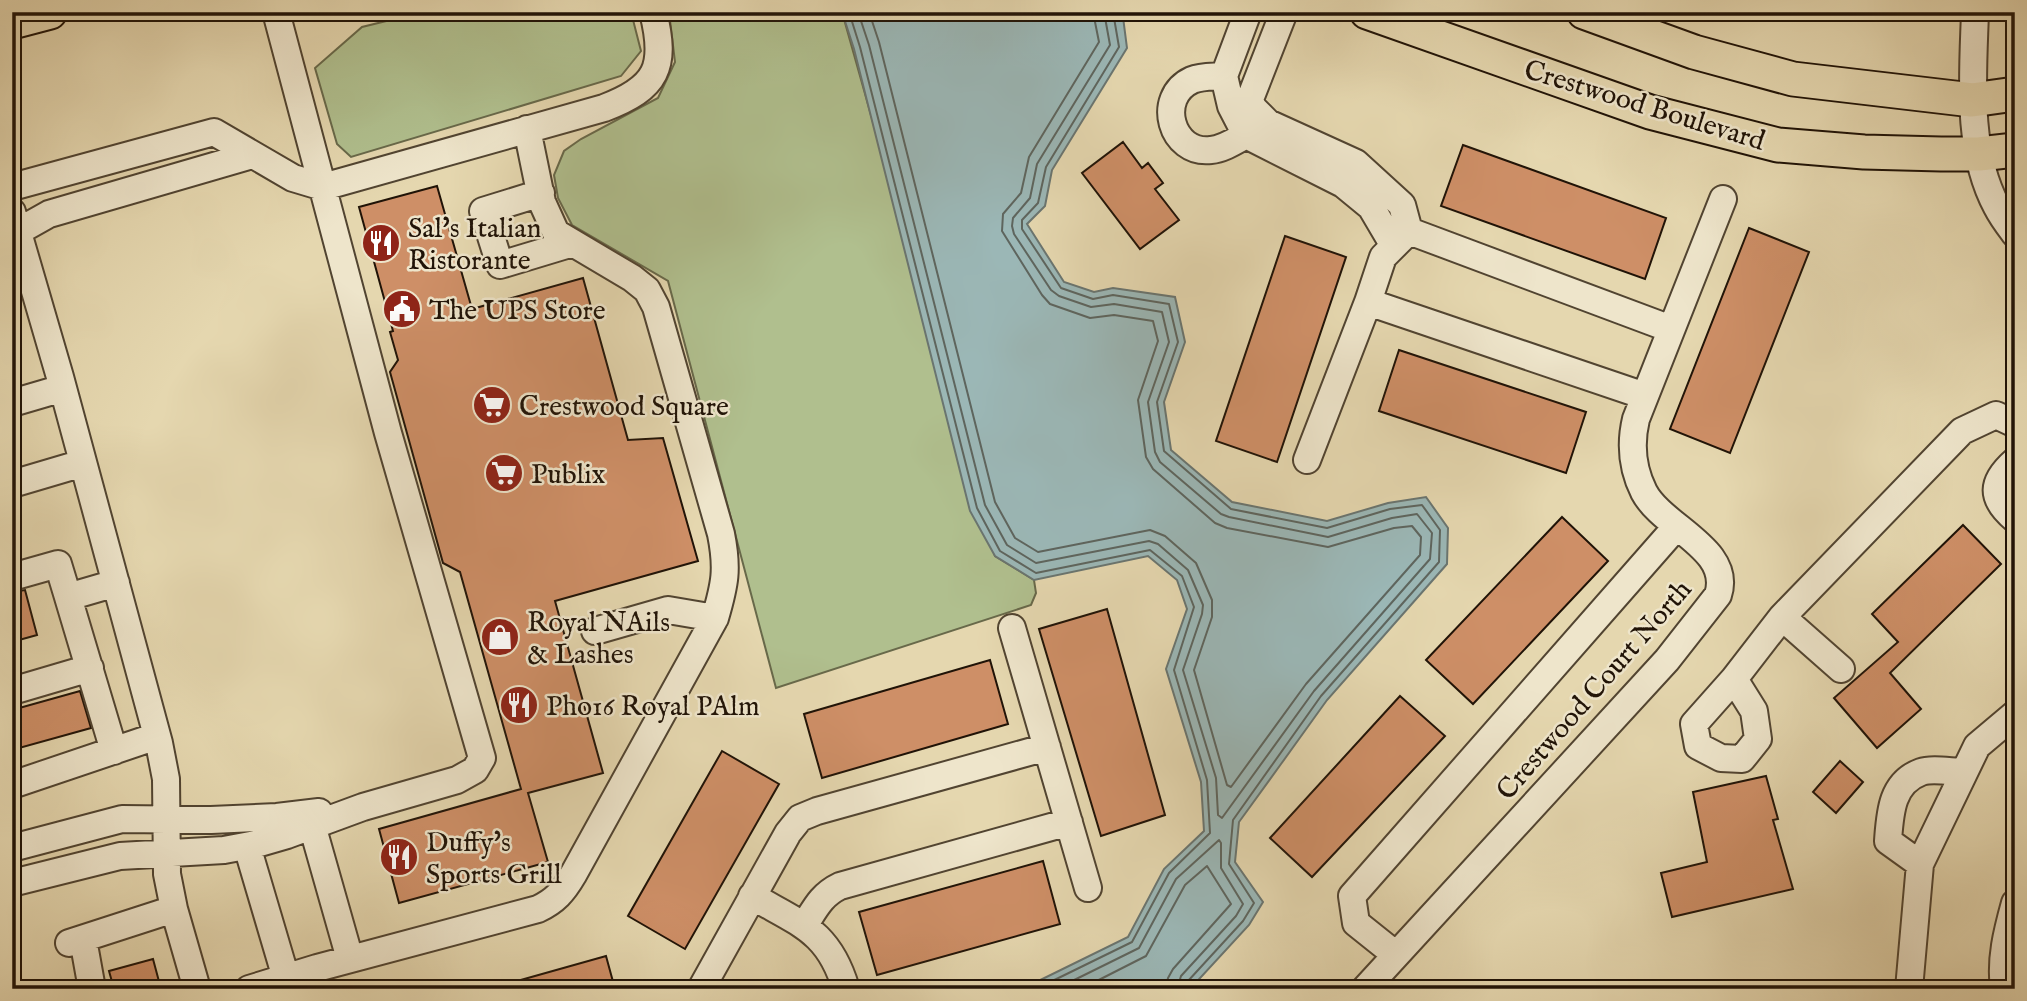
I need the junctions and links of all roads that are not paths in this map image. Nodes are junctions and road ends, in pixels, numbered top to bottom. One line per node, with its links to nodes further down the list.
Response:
1 (50, 12): 9 (main road)
2 (276, 12): 20 (street)
3 (653, 12): 13 (street)
4 (1248, 12): 10 (street)
5 (1284, 12): 18 (street)
6 (1367, 12): 16 (main road, Crestwood Boulevard)
7 (1584, 12): 12 (main road)
8 (1975, 12): 12 (street)
9 (12, 22)
10 (1224, 76): 14 (street); 14 (street)
11 (2015, 94): 12 (main road)
12 (1972, 100): 16 (street)
13 (527, 130): 20 (street); 21 (street)
14 (1246, 135): 18 (street)
15 (2015, 150): 16 (main road, Crestwood Boulevard)
16 (1979, 154): 24 (street)
17 (252, 155): 19 (street); 20 (street); 23 (street)
18 (1356, 179): 25 (street)
19 (12, 187)
20 (323, 187): 56 (street)
21 (541, 193): 26 (street); 26 (street)
22 (1723, 199): 28 (street, Crestwood Court North)
23 (15, 222): 29 (street)
24 (2015, 234)
25 (1402, 239): 27 (street); 28 (street)
26 (573, 243): 43 (street)
27 (1368, 302): 30 (street); 33 (street)
28 (1671, 329): 30 (street, Crestwood Court North)
29 (63, 388): 31 (street); 35 (street)
30 (1645, 396): 38 (street, Crestwood Court North)
31 (12, 403)
32 (2015, 424): 42 (street)
33 (1307, 460)
34 (2015, 461): 37 (street)
35 (83, 463): 36 (street); 40 (street)
36 (12, 484)
37 (2015, 519)
38 (1677, 526): 70 (street); 70 (street, Crestwood Court North)
39 (12, 577): 41 (street)
40 (116, 583): 41 (street); 51 (street)
41 (68, 597): 46 (street)
42 (1782, 617): 47 (street); 48 (street)
43 (715, 618): 45 (street); 71 (street)
44 (1012, 628): 52 (street)
45 (595, 631)
46 (90, 668): 49 (street); 53 (street)
47 (1841, 669)
48 (1734, 679)
49 (12, 691)
50 (2015, 714): 54 (street)
51 (157, 736): 53 (street); 57 (street)
52 (1047, 747): 58 (street); 66 (street)
53 (114, 751): 55 (street)
54 (1964, 772): 63 (street); 63 (street)
55 (12, 785)
56 (363, 807): 57 (street); 59 (street)
57 (167, 820): 61 (street); 62 (street)
58 (1069, 822): 65 (street); 69 (street)
59 (312, 825): 60 (street); 71 (street)
60 (247, 846): 62 (street); 72 (street)
61 (12, 848)
62 (167, 852): 64 (street); 68 (street)
63 (1920, 864): 73 (street)
64 (12, 883)
65 (1088, 888)
66 (752, 896): 69 (street); 77 (street)
67 (2015, 903): 80 (street)
68 (174, 909): 74 (street); 75 (street)
69 (804, 926): 78 (street)
70 (1395, 955): 79 (street, Crestwood Court North)
71 (350, 959): 72 (street)
72 (286, 978): 76 (street)
73 (1908, 988)
74 (92, 989)
75 (197, 989)
76 (249, 989)
77 (701, 989)
78 (846, 989)
79 (1365, 989)
80 (2004, 989)

